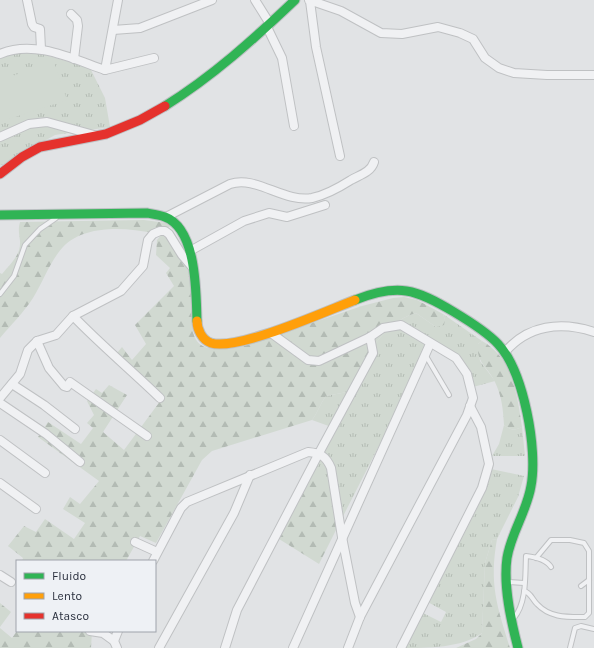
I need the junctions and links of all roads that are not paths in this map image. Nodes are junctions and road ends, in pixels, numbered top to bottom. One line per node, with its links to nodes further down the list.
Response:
1 (27, 0): 10 (street)
2 (118, 0): 9 (street)
3 (212, 0): 9 (street)
4 (255, 0): 8 (street)
5 (295, 0): 8 (main road)
6 (310, 0): 15 (street); 19 (street)
7 (71, 14): 13 (street)
8 (268, 26): 16 (street); 17 (main road)
9 (113, 30): 14 (street)
10 (41, 49): 11 (street); 13 (street)
11 (0, 54)
12 (154, 58): 14 (street)
13 (74, 59): 14 (street)
14 (105, 70)
15 (594, 75)
16 (294, 126)
17 (98, 136): 18 (street); 21 (main road)
18 (0, 137)
19 (340, 156)
20 (374, 162): 25 (street)
21 (0, 174)
22 (325, 206): 26 (street)
23 (62, 214): 24 (main road); 25 (main road); 28 (lane)
24 (0, 215)
25 (166, 217): 26 (main road)
26 (190, 251): 27 (main road)
27 (195, 270): 29 (street); 31 (main road)
28 (0, 294)
29 (73, 316): 33 (street); 40 (street)
30 (594, 332): 35 (street)
31 (272, 333): 32 (street); 35 (main road)
32 (370, 337): 34 (street); 46 (street)
33 (37, 341): 37 (street); 44 (street)
34 (430, 344): 36 (street); 42 (street)
35 (505, 352): 61 (main road)
36 (425, 355): 38 (lane); 52 (street)
37 (12, 384): 39 (street); 43 (street)
38 (449, 395)
39 (0, 398)
40 (160, 398)
41 (0, 403): 47 (street)
42 (470, 406): 65 (street); 75 (street)
43 (75, 429)
44 (147, 436)
45 (0, 440): 48 (street)
46 (318, 453): 49 (street); 52 (street); 72 (street)
47 (80, 462)
48 (45, 473)
49 (250, 475): 54 (street); 71 (street)
50 (0, 483): 51 (street)
51 (36, 509)
52 (342, 536): 65 (street); 73 (street)
53 (135, 542): 54 (street)
54 (157, 552): 56 (street)
55 (536, 558): 57 (lane); 59 (lane); 62 (lane)
56 (153, 560)
57 (551, 567)
58 (0, 575): 60 (street)
59 (589, 580): 63 (lane); 64 (lane)
60 (12, 582)
61 (506, 582): 62 (lane); 66 (main road)
62 (524, 583): 64 (lane)
63 (581, 586)
64 (524, 591): 66 (lane)
65 (360, 617): 74 (street)
66 (511, 622): 76 (main road)
67 (594, 629): 77 (lane)
68 (90, 632): 70 (street)
69 (118, 632): 70 (street)
70 (115, 644)
71 (159, 648)
72 (225, 648)
73 (293, 648)
74 (348, 648)
75 (401, 648)
76 (518, 648)
77 (570, 648)

